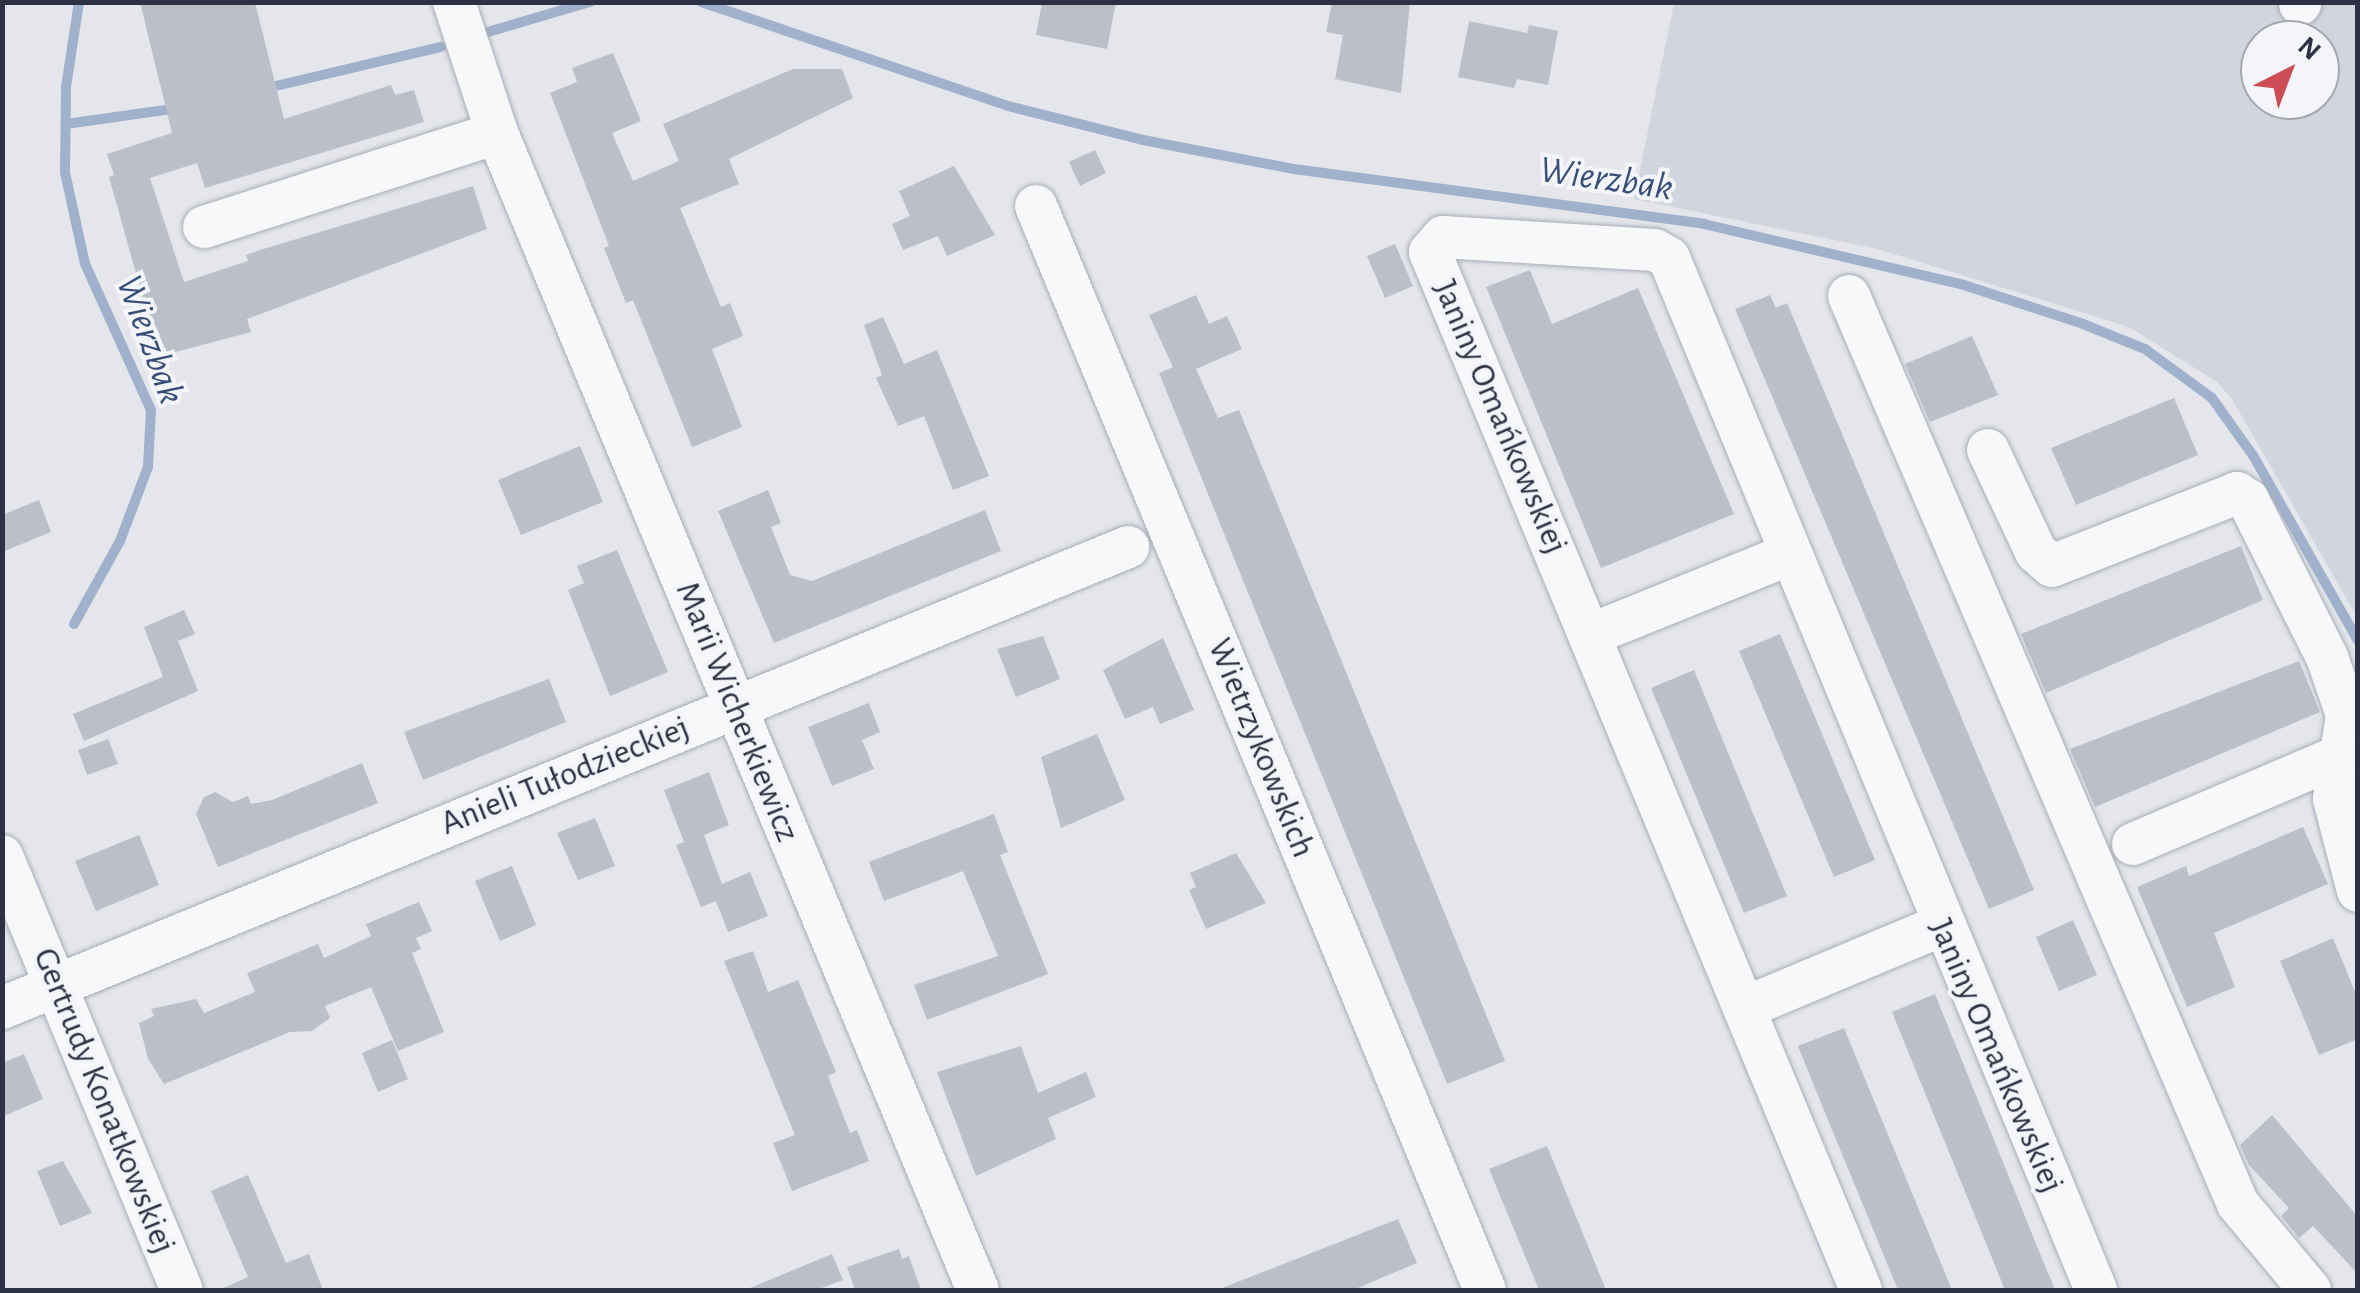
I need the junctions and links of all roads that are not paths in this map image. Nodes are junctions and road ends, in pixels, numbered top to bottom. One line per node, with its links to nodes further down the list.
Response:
1 (454, 2): 2 (street, Marii Wicherkiewicz)
2 (497, 133): 4 (street); 10 (street, Marii Wicherkiewicz)
3 (1036, 206): 21 (street, Wietrzykowskich)
4 (204, 228)
5 (1849, 296): 24 (street)
6 (1988, 450): 11 (street)
7 (1128, 547): 10 (street, Anieli Tułodzieckiej)
8 (1790, 554): 9 (street); 9 (street, Janiny Omańkowskiej); 15 (street, Janiny Omańkowskiej)
9 (1592, 634): 18 (street, Janiny Omańkowskiej)
10 (734, 706): 16 (street, Anieli Tułodzieckiej); 20 (street, Marii Wicherkiewicz)
11 (2342, 755): 12 (street); 14 (street)
12 (2132, 844)
13 (2, 856): 16 (street, Gertrudy Konatkowskiej)
14 (2358, 890)
15 (1940, 926): 18 (street); 23 (street, Janiny Omańkowskiej)
16 (56, 986): 17 (street, Anieli Tułodzieckiej); 19 (street, Gertrudy Konatkowskiej)
17 (2, 1008)
18 (1744, 1008): 22 (street, Janiny Omańkowskiej)
19 (182, 1290)
20 (978, 1290)
21 (1485, 1290)
22 (1861, 1290)
23 (2096, 1290)
24 (2310, 1290)

